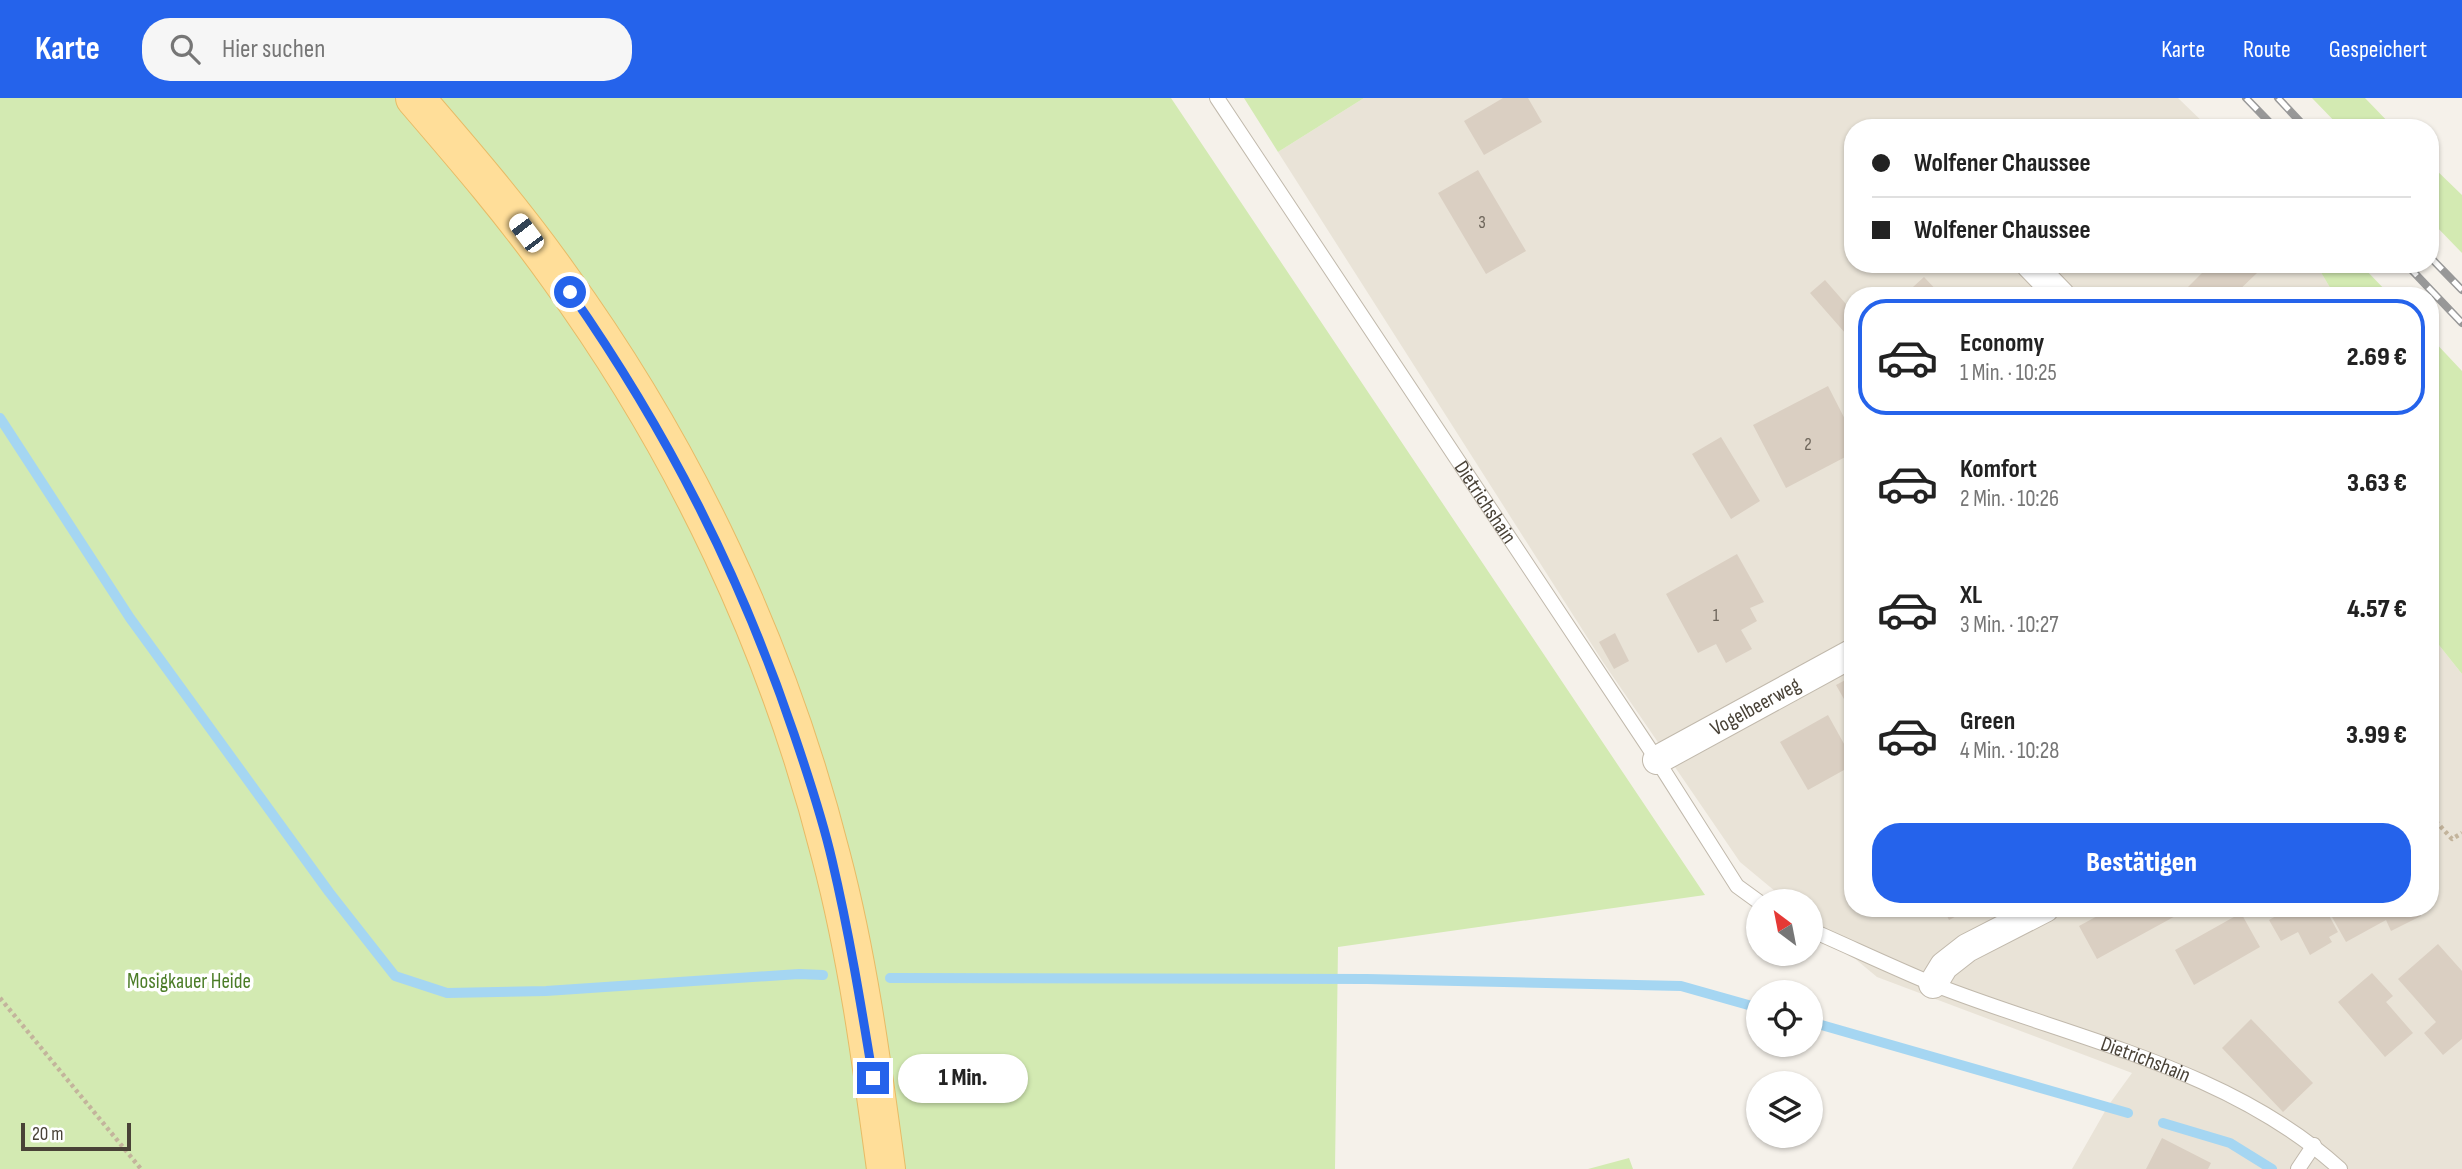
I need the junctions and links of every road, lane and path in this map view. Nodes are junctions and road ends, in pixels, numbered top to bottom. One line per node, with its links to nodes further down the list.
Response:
1 (415, 98): 16 (main road)
2 (1217, 98): 6 (lane, Dietrichshain)
3 (2038, 273): 4 (street)
4 (2052, 287)
5 (1844, 658): 6 (street, Vogelbeerweg)
6 (1657, 760): 9 (lane, Dietrichshain)
7 (2439, 825): 8 (path)
8 (2462, 833)
9 (1746, 893)
10 (2028, 917): 12 (street)
11 (1824, 936): 12 (lane, Dietrichshain)
12 (1933, 984): 14 (lane, Dietrichshain)
13 (0, 999): 15 (path)
14 (2314, 1145): 17 (lane); 18 (lane, Dietrichshain)
15 (141, 1169)
16 (886, 1169)
17 (2298, 1169)
18 (2340, 1169)

